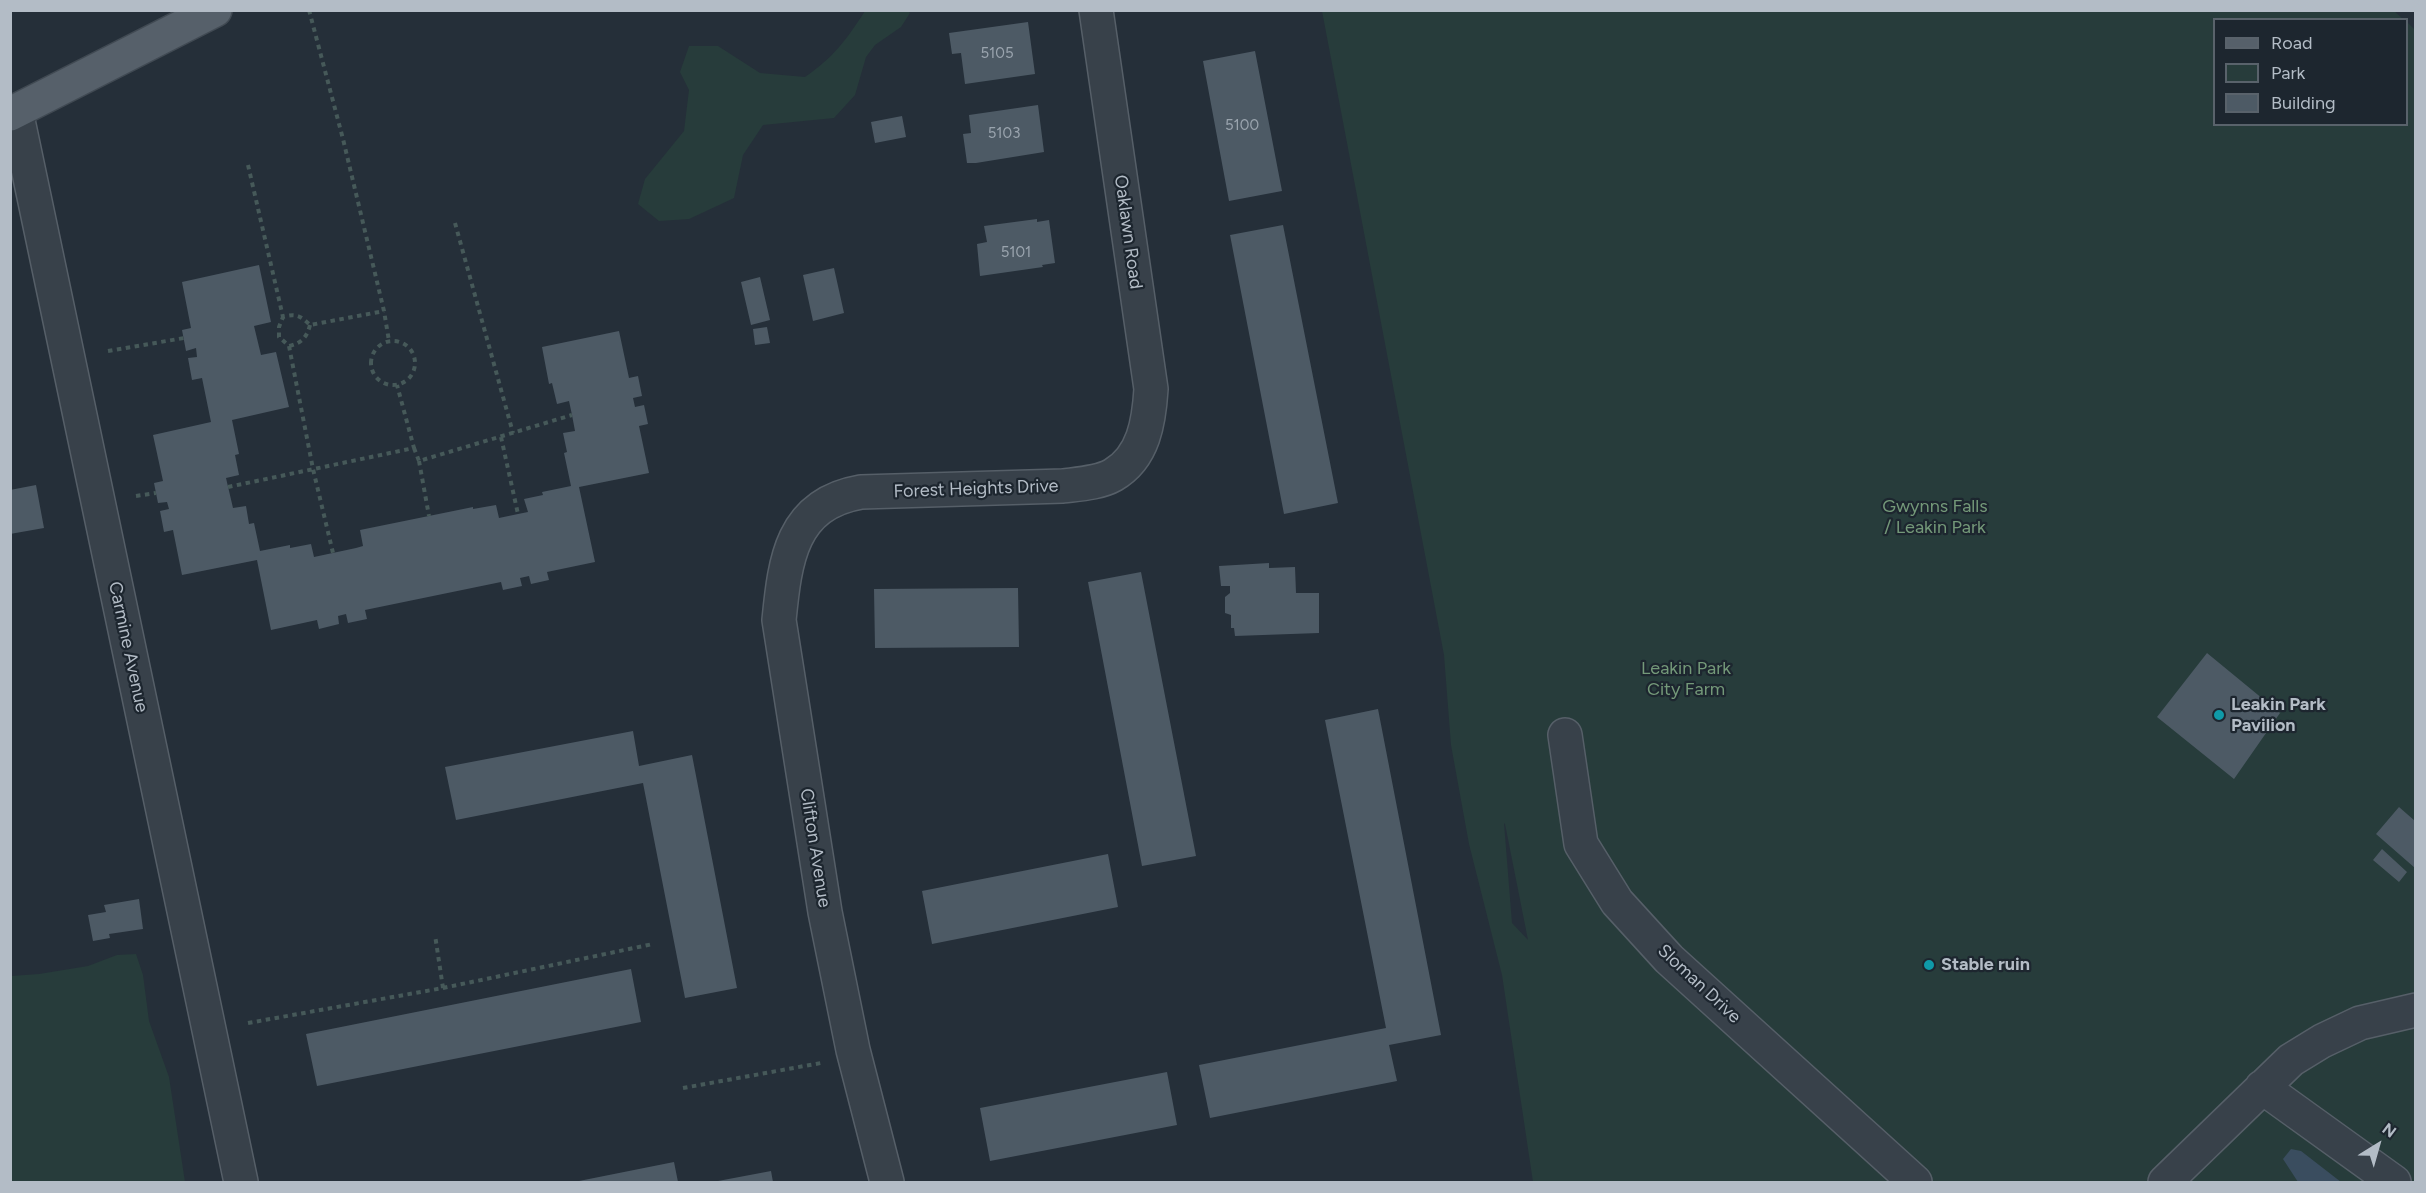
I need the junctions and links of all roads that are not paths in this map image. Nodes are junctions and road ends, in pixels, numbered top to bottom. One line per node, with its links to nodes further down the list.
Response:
1 (215, 10): 3 (main road)
2 (1096, 10): 4 (street, Oaklawn Road)
3 (13, 113): 9 (street, Carmine Avenue)
4 (1137, 453): 5 (street, Forest Heights Drive)
5 (811, 515): 10 (street, Clifton Avenue)
6 (1565, 735): 11 (street, Sloman Drive)
7 (2415, 1010): 8 (street)
8 (2262, 1087): 12 (street); 13 (street)
9 (241, 1182)
10 (887, 1182)
11 (1915, 1182)
12 (2165, 1182)
13 (2394, 1182)

